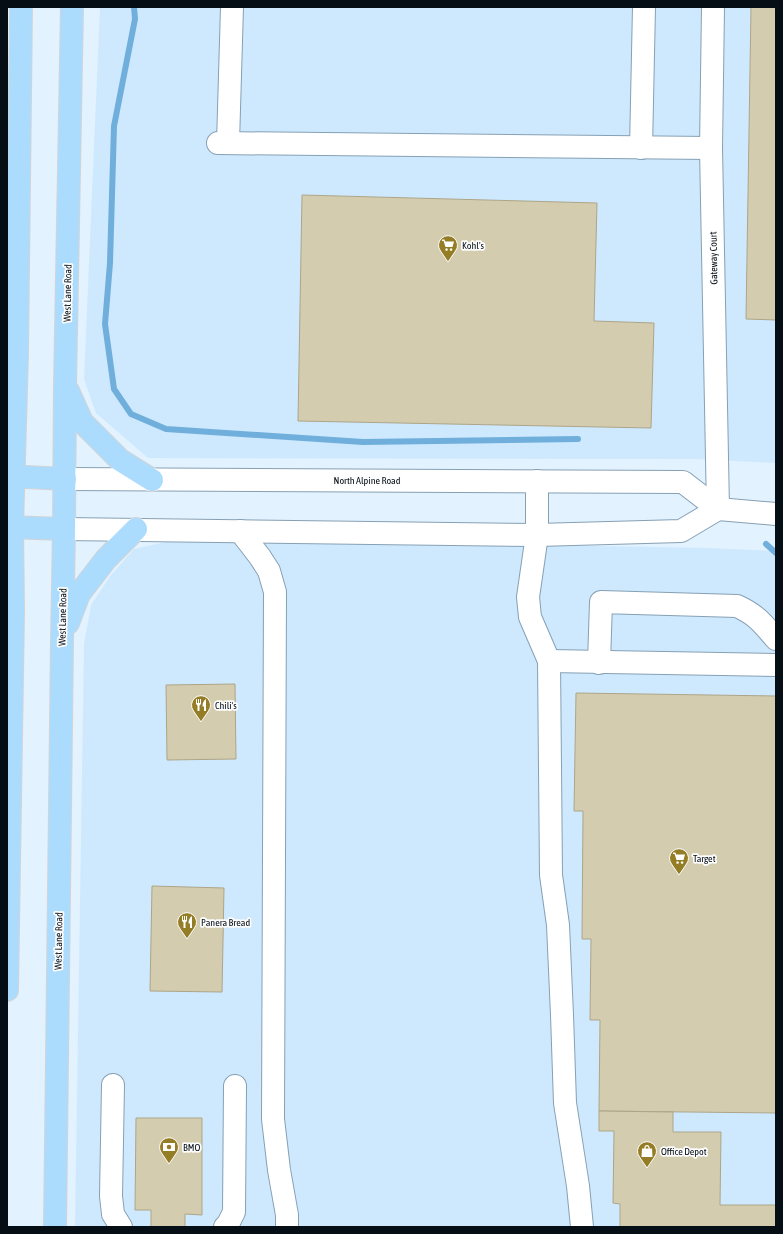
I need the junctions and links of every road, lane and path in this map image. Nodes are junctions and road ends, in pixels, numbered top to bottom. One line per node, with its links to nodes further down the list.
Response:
1 (22, 7): 8 (main road)
2 (72, 7): 10 (main road, West Lane Road)
3 (232, 7): 6 (street)
4 (644, 7): 6 (street)
5 (713, 7): 7 (street, Gateway Court)
6 (641, 148): 7 (street)
7 (711, 148): 15 (street, Gateway Court)
8 (16, 354): 9 (main road); 11 (main road)
9 (7, 378)
10 (66, 386): 12 (main road, West Lane Road); 13 (main road)
11 (10, 476): 12 (main road, North Alpine Road); 17 (main road)
12 (65, 479): 13 (street, North Alpine Road); 18 (main road, West Lane Road)
13 (152, 480): 14 (street, North Alpine Road)
14 (537, 481): 15 (street, North Alpine Road); 21 (street)
15 (718, 509): 16 (street); 21 (street)
16 (776, 514)
17 (10, 527): 18 (main road); 22 (main road)
18 (64, 529): 19 (street); 24 (main road, West Lane Road)
19 (136, 529): 20 (street); 24 (main road)
20 (240, 531): 21 (street); 34 (street)
21 (537, 535): 25 (street)
22 (10, 606): 28 (main road)
23 (776, 639): 26 (street)
24 (62, 641): 31 (main road, West Lane Road)
25 (549, 661): 26 (street); 35 (street)
26 (599, 662): 27 (street)
27 (776, 665)
28 (7, 990)
29 (113, 1085): 32 (street)
30 (235, 1086): 33 (street)
31 (57, 1221)
32 (121, 1227)
33 (225, 1227)
34 (287, 1227)
35 (582, 1227)

